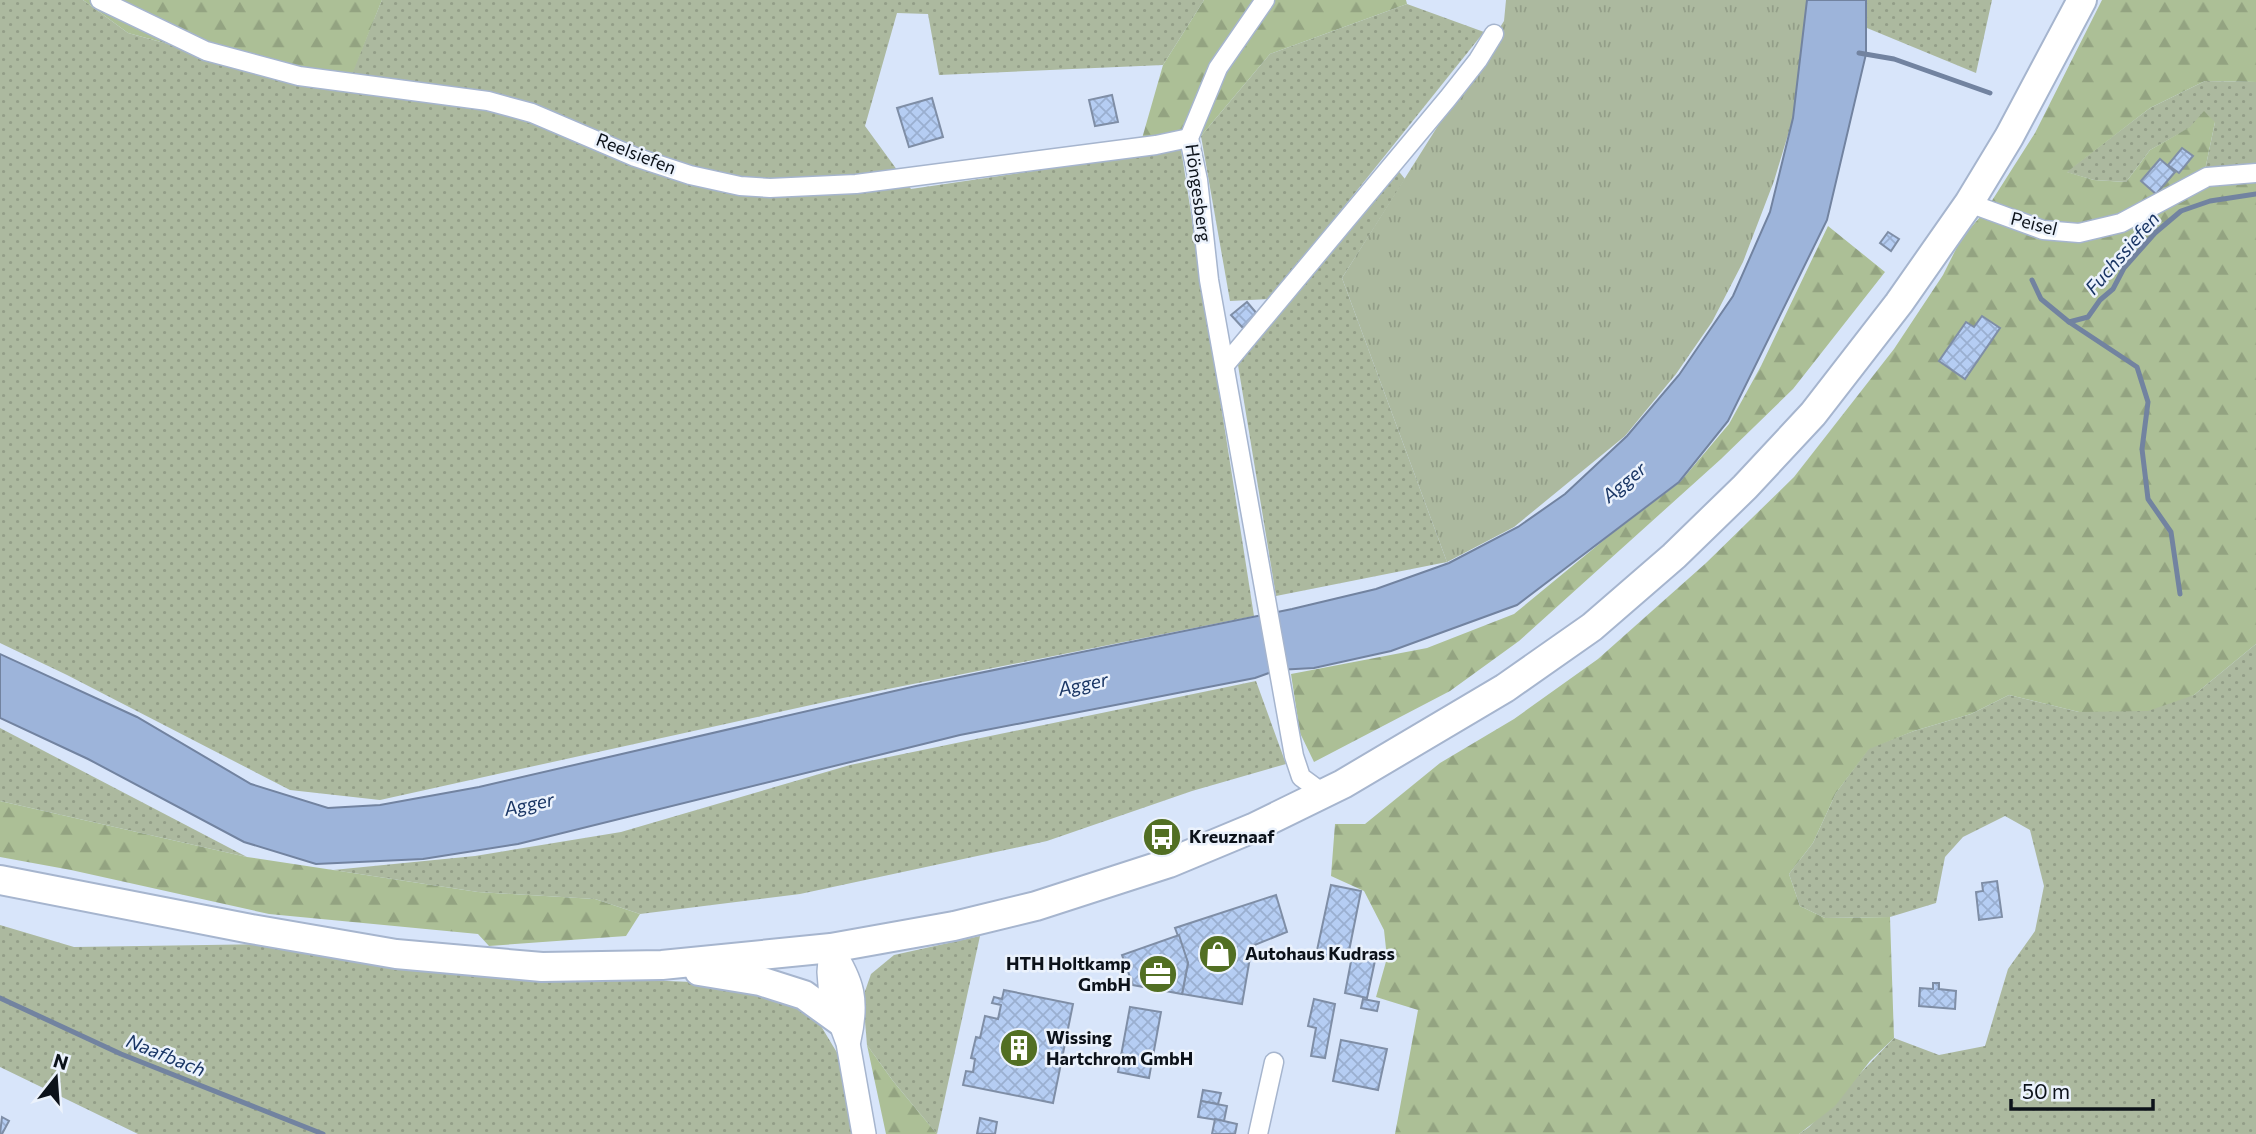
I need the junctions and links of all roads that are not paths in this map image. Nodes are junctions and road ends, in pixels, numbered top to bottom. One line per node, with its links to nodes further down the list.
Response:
1 (100, 0): 5 (street, Reelsiefen)
2 (1265, 0): 5 (street, Höngesberg)
3 (2082, 0): 7 (main road)
4 (1494, 34): 8 (street)
5 (1189, 138): 8 (street, Höngesberg)
6 (2256, 173): 7 (street, Peisel)
7 (1969, 203): 9 (main road)
8 (1225, 365): 9 (street, Höngesberg)
9 (1324, 794): 11 (main road)
10 (0, 880): 12 (main road)
11 (831, 948): 12 (main road); 13 (street)
12 (662, 965): 13 (main road)
13 (844, 1032): 15 (street)
14 (1273, 1062): 16 (street)
15 (864, 1132)
16 (1258, 1134)

